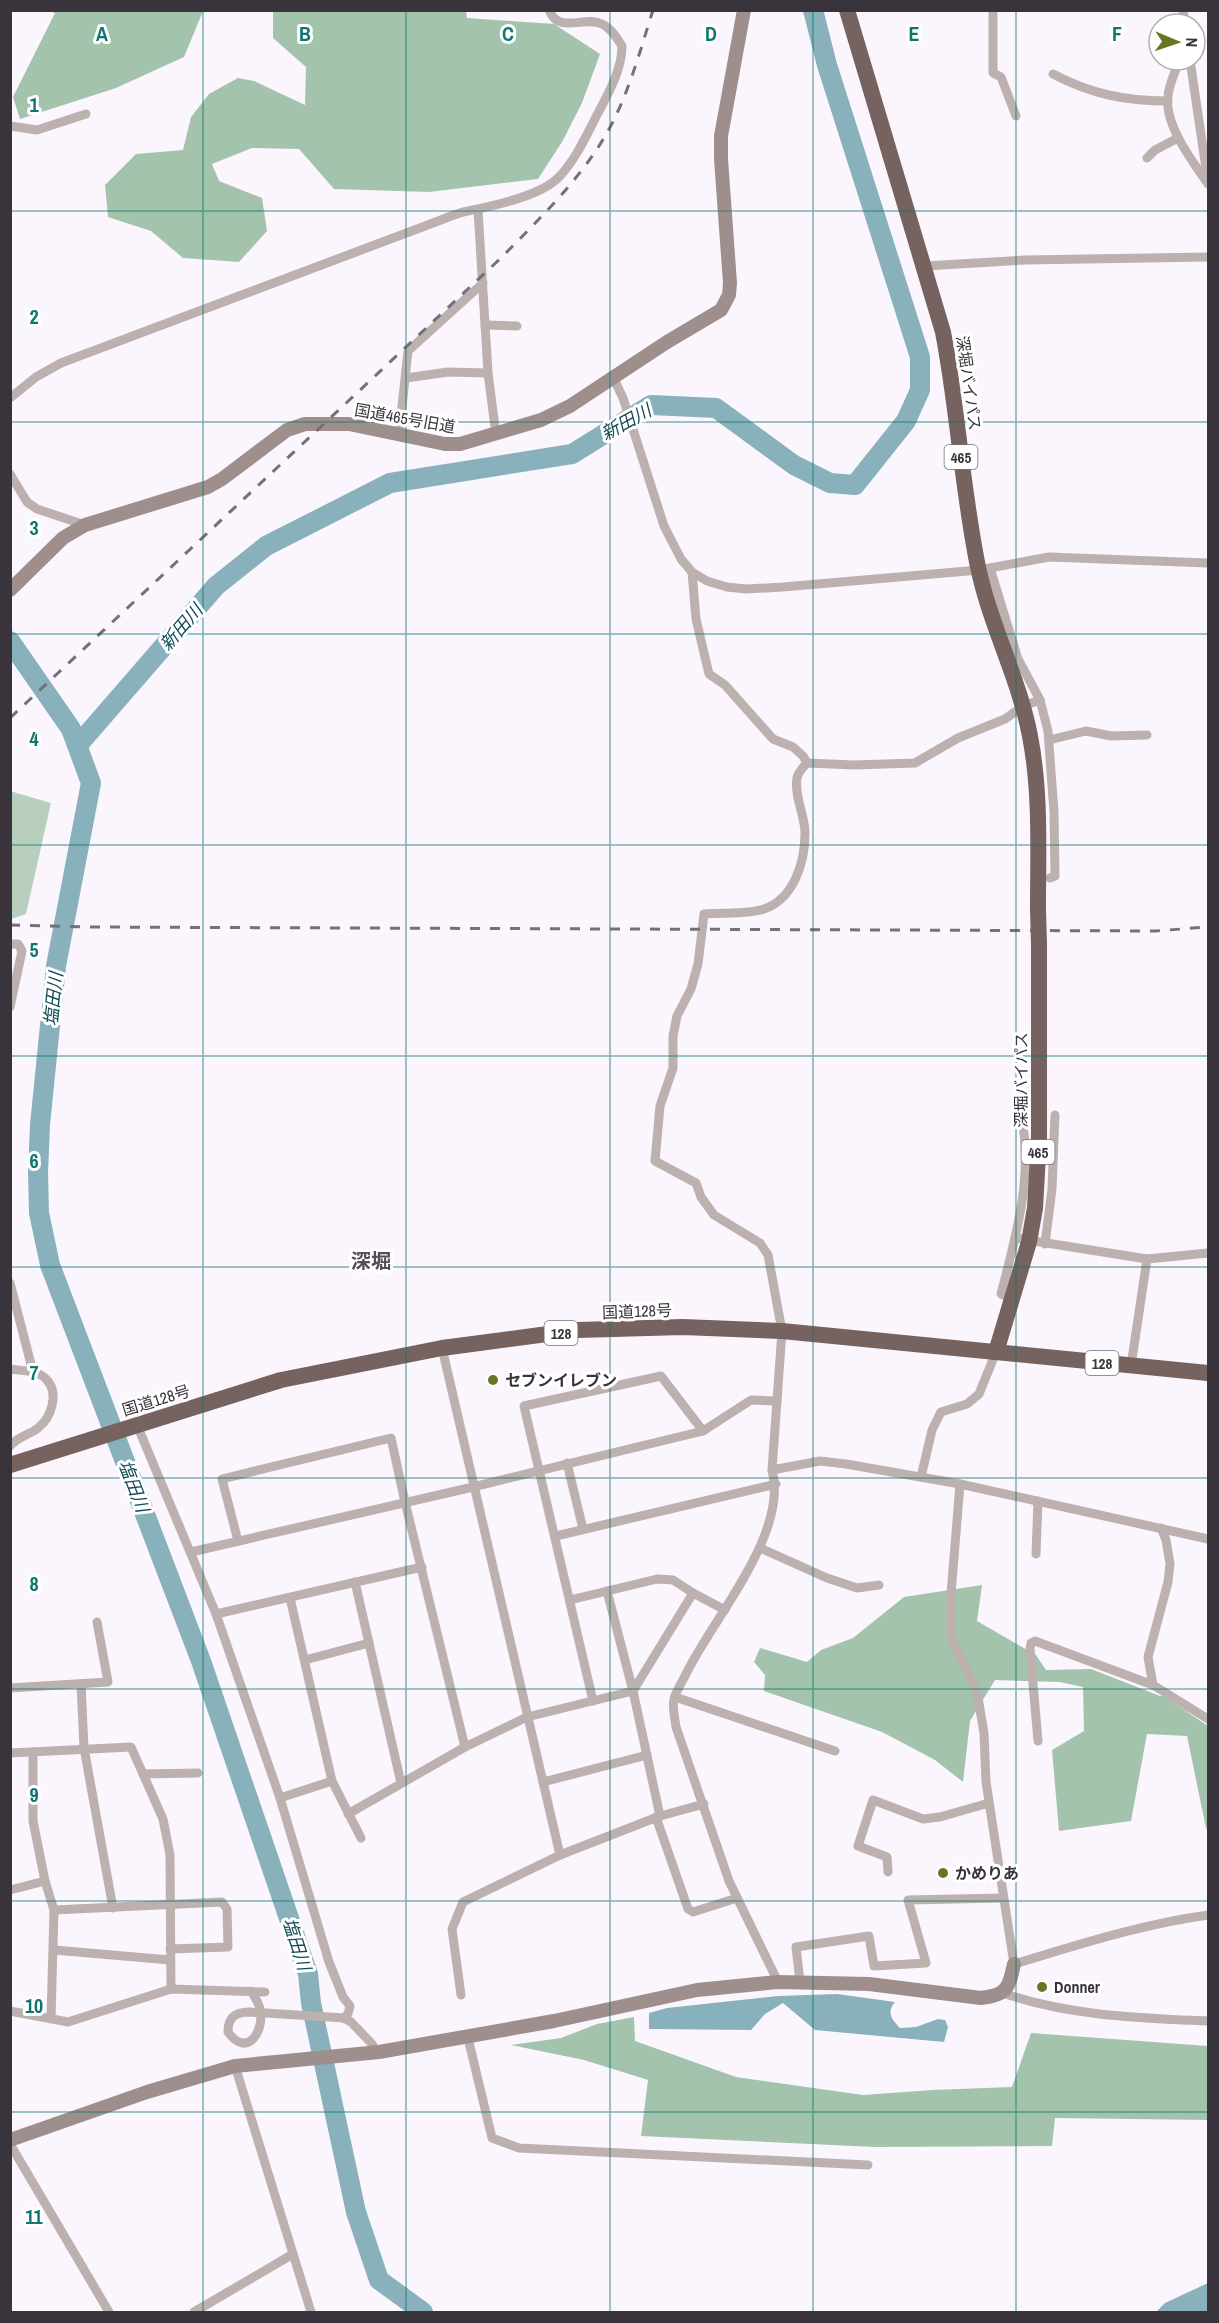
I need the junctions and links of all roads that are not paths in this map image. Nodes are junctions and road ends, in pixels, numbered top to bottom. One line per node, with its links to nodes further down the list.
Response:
1 (549, 10): 16 (street)
2 (744, 10): 23 (street, 国道465号旧道)
3 (846, 10): 18 (highway, 深堀バイパス / 465)
4 (993, 10): 10 (street)
5 (1175, 72): 8 (street)
6 (1193, 72): 12 (street)
7 (1053, 74): 8 (street)
8 (1168, 101): 13 (street)
9 (86, 114): 11 (street)
10 (1016, 116)
11 (10, 126)
12 (1205, 128): 15 (street)
13 (1178, 138): 14 (street); 15 (street)
14 (1147, 158)
15 (1209, 184)
16 (478, 210): 19 (street); 25 (street)
17 (1209, 257): 18 (street)
18 (925, 266): 31 (highway, 深堀バイパス / 465)
19 (483, 283): 20 (street); 24 (street)
20 (485, 325): 21 (street); 22 (street)
21 (517, 326)
22 (488, 373): 24 (street); 27 (street)
23 (613, 377): 27 (street, 国道465号旧道); 32 (street)
24 (406, 378): 26 (street)
25 (10, 398)
26 (399, 434): 27 (street, 国道465号旧道); 29 (street, 国道465号旧道)
27 (496, 435)
28 (10, 474): 29 (street)
29 (85, 525): 33 (street, 国道465号旧道)
30 (1209, 563): 31 (street)
31 (984, 569): 32 (street); 34 (street); 35 (highway, 深堀バイパス / 465)
32 (692, 572): 38 (street)
33 (10, 590)
34 (1040, 700): 35 (street); 37 (street)
35 (1023, 706): 38 (street); 44 (highway, 深堀バイパス / 465, bridge)
36 (1147, 735): 37 (street)
37 (1049, 740): 39 (street)
38 (807, 763): 48 (street)
39 (1050, 878)
40 (10, 944): 41 (street)
41 (10, 1007)
42 (1021, 1115): 44 (street)
43 (1054, 1115): 44 (street)
44 (1030, 1241): 46 (street); 50 (highway, 深堀バイパス / 465)
45 (1209, 1253): 46 (street)
46 (1147, 1259): 51 (street)
47 (10, 1282): 53 (street)
48 (782, 1331): 49 (highway, 国道128号 / 128); 50 (highway, 国道128号 / 128); 55 (street)
49 (442, 1348): 56 (highway, 国道128号 / 128); 66 (street)
50 (996, 1352): 51 (highway, 国道128号 / 128); 63 (street)
51 (1131, 1366): 54 (highway, 国道128号 / 128)
52 (10, 1369): 53 (street)
53 (33, 1372): 58 (street)
54 (1209, 1373)
55 (777, 1401): 57 (street); 62 (street)
56 (137, 1425): 60 (highway, 国道128号 / 128); 75 (street)
57 (703, 1431): 59 (street); 61 (street)
58 (10, 1446)
59 (567, 1463): 61 (street); 70 (street)
60 (10, 1466)
61 (539, 1470): 66 (street); 71 (street)
62 (772, 1470): 63 (street); 64 (street)
63 (921, 1477): 65 (street)
64 (776, 1484): 70 (street); 74 (street)
65 (960, 1484): 67 (street); 110 (street)
66 (473, 1487): 68 (street); 95 (street)
67 (1038, 1500): 69 (street); 76 (street)
68 (405, 1502): 73 (street); 73 (street); 77 (street)
69 (1161, 1528): 72 (street); 90 (street)
70 (583, 1529): 71 (street)
71 (556, 1536): 83 (street)
72 (1209, 1539)
73 (238, 1541): 75 (street)
74 (760, 1548): 79 (street); 84 (street)
75 (191, 1552): 85 (street)
76 (1036, 1554)
77 (422, 1567): 78 (street); 98 (street)
78 (355, 1582): 82 (street); 87 (street)
79 (879, 1585)
80 (607, 1591): 81 (street); 83 (street); 92 (street)
81 (693, 1593): 84 (street); 92 (street)
82 (290, 1598): 85 (street); 88 (street)
83 (570, 1600): 94 (street)
84 (725, 1610): 93 (street)
85 (216, 1614): 109 (street)
86 (98, 1622): 89 (street)
87 (369, 1643): 88 (street); 108 (street)
88 (305, 1660): 106 (street)
89 (81, 1684): 91 (street); 99 (street)
90 (1153, 1685): 96 (street); 97 (street)
91 (10, 1688)
92 (633, 1691): 94 (street); 103 (street)
93 (675, 1697): 100 (street); 111 (street)
94 (593, 1701): 95 (street)
95 (527, 1717): 98 (street); 107 (street)
96 (1209, 1719)
97 (1038, 1741)
98 (465, 1747): 108 (street)
99 (84, 1748): 101 (street); 105 (street); 122 (street)
100 (835, 1751)
101 (33, 1752): 102 (street); 117 (street)
102 (10, 1753)
103 (647, 1755): 107 (street); 113 (street)
104 (198, 1773): 105 (street)
105 (143, 1774): 121 (street)
106 (332, 1781): 109 (street); 112 (street)
107 (543, 1782): 115 (street)
108 (402, 1784): 112 (street)
109 (280, 1798): 138 (street)
110 (989, 1803): 116 (street); 120 (street)
111 (704, 1804): 113 (street); 119 (street)
112 (348, 1814): 114 (street)
113 (658, 1816): 115 (street); 119 (street)
114 (361, 1838)
115 (560, 1855): 135 (street)
116 (888, 1872)
117 (45, 1881): 118 (street); 123 (street)
118 (10, 1890)
119 (737, 1898): 129 (street)
120 (1003, 1898): 128 (street); 130 (street)
121 (169, 1905): 122 (street); 126 (street); 126 (street)
122 (112, 1908): 123 (street)
123 (54, 1910): 125 (street)
124 (1209, 1915): 128 (street)
125 (54, 1950): 127 (street); 137 (street)
126 (170, 1950): 127 (street)
127 (170, 1960): 131 (street)
128 (1014, 1964): 134 (street)
129 (778, 1982): 130 (street); 140 (street)
130 (800, 1982): 134 (street)
131 (171, 1989): 132 (street); 137 (street)
132 (251, 1991): 133 (street); 138 (street, bridge)
133 (265, 1992)
134 (1003, 1993): 139 (street)
135 (460, 1995)
136 (10, 2011): 137 (street)
137 (51, 2018)
138 (344, 2018): 141 (street)
139 (1209, 2021)
140 (468, 2038): 141 (street); 144 (street)
141 (376, 2048): 142 (street)
142 (236, 2066): 143 (street); 145 (street)
143 (10, 2142): 146 (street)
144 (868, 2165)
145 (293, 2254): 147 (street); 148 (street)
146 (109, 2313)
147 (194, 2313)
148 (311, 2313)

